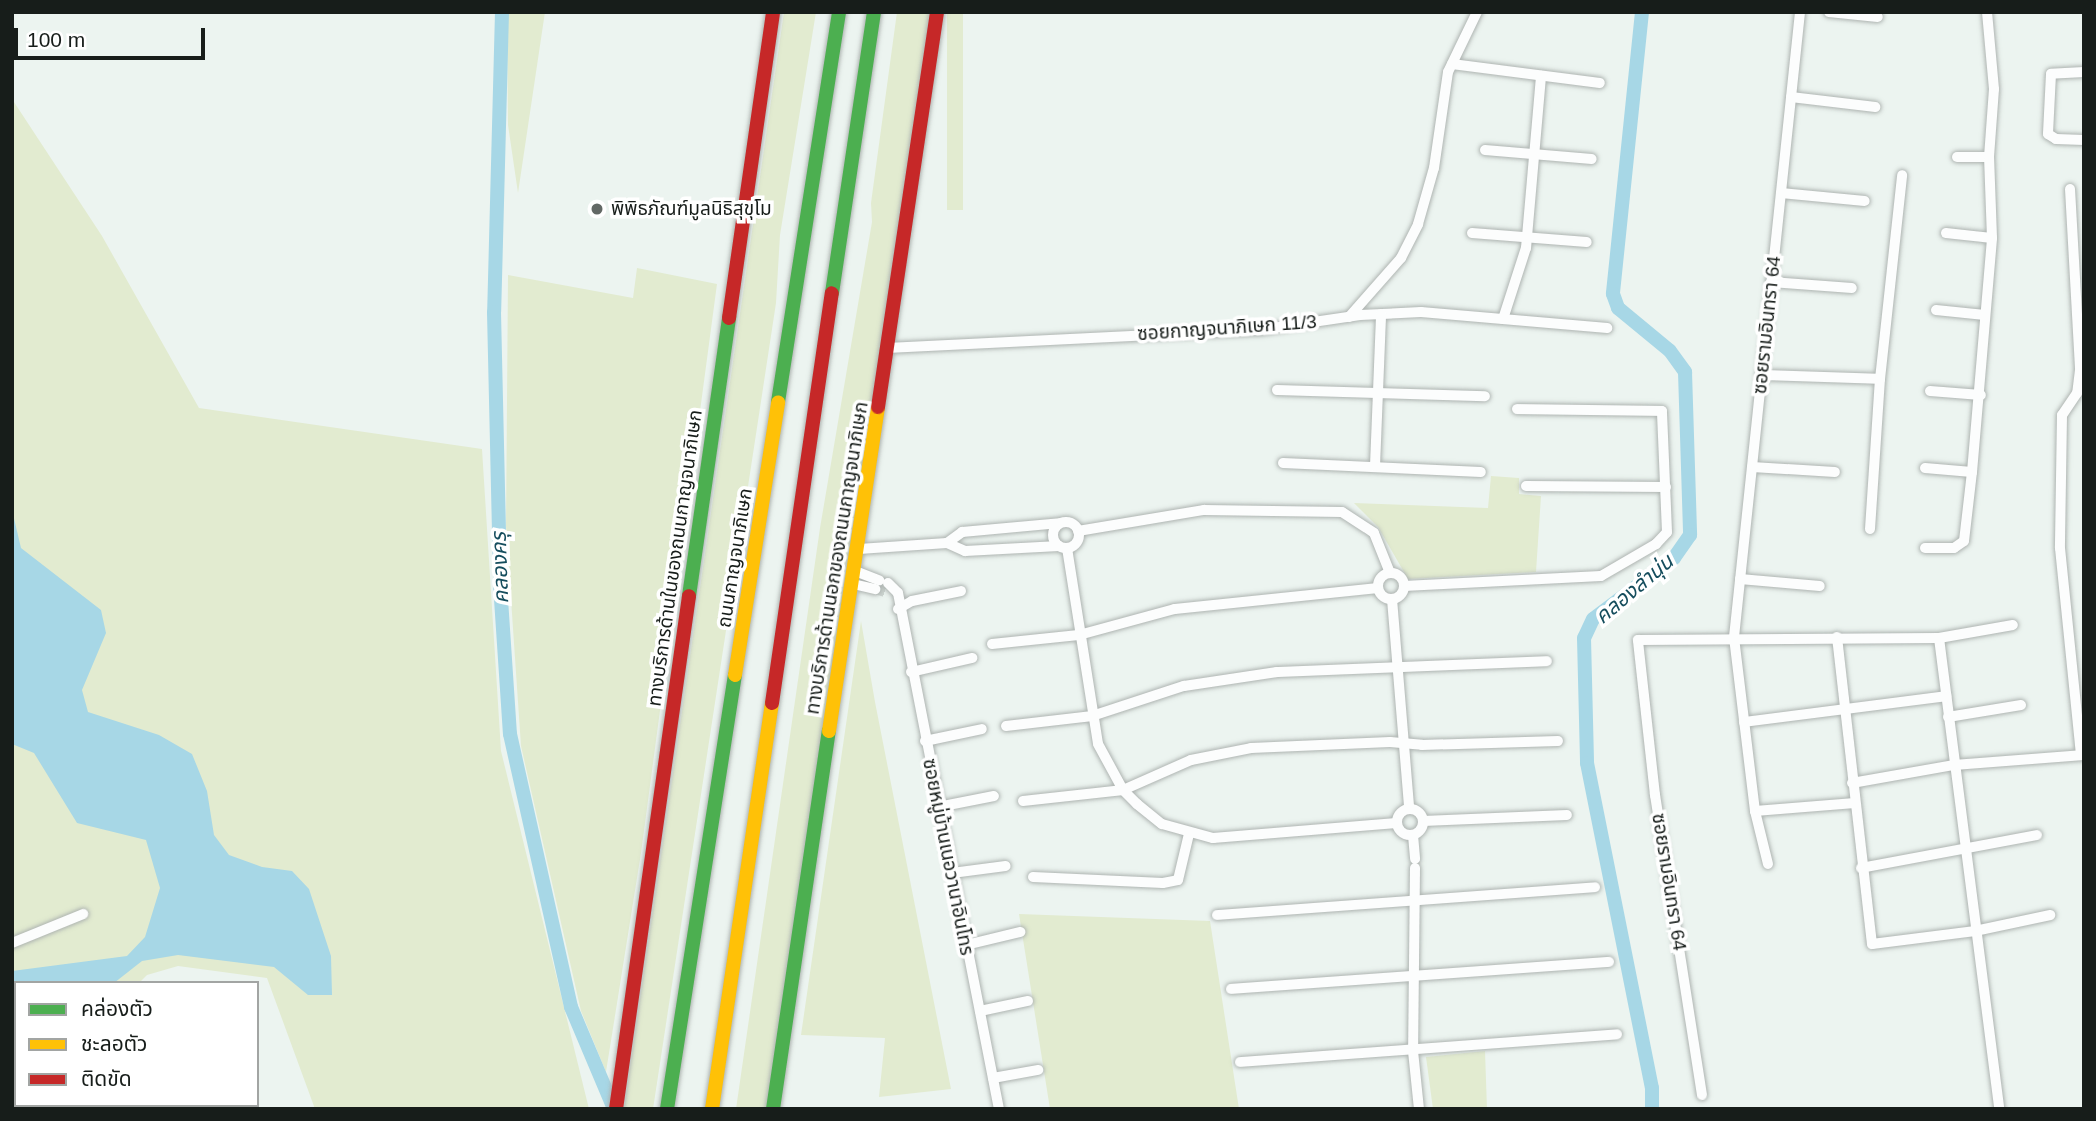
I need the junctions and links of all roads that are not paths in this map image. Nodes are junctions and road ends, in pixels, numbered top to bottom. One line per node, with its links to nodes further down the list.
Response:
1 (773, 12): 137 (main road, ทางบริการด้านในของถนนกาญจนาภิเษก)
2 (839, 12): 136 (main road, ถนนกาญจนาภิเษก)
3 (874, 12): 138 (main road)
4 (937, 12): 39 (main road, ทางบริการด้านนอกของถนนกาญจนาภิเษก)
5 (1477, 12): 10 (street)
6 (1800, 12): 14 (street, ซอยรามอินทรา 64)
7 (1829, 12): 9 (street)
8 (1987, 12): 20 (street)
9 (1878, 17)
10 (1452, 64): 12 (street); 36 (street)
11 (2084, 72): 16 (street)
12 (1541, 76): 13 (street); 18 (street)
13 (1600, 83)
14 (1791, 97): 15 (street); 24 (street, ซอยรามอินทรา 64)
15 (1875, 107)
16 (2084, 140)
17 (1485, 150): 18 (street)
18 (1535, 154): 21 (street); 28 (street)
19 (1957, 157): 20 (street)
20 (1989, 157): 29 (street)
21 (1592, 159)
22 (1902, 175): 41 (street)
23 (2070, 189): 94 (street)
24 (1781, 193): 25 (street); 31 (street, ซอยรามอินทรา 64)
25 (1864, 201)
26 (1472, 233): 28 (street)
27 (1946, 233): 29 (street)
28 (1527, 236): 30 (street); 37 (street)
29 (1992, 238): 35 (street)
30 (1587, 242)
31 (1771, 282): 32 (street); 40 (street, ซอยรามอินทรา 64)
32 (1852, 288)
33 (1936, 310): 35 (street)
34 (1381, 314): 36 (street, ซอยกาญจนาภิเษก 11/3); 37 (street, ซอยกาญจนาภิเษก 11/3); 44 (street)
35 (1986, 315): 45 (street)
36 (1348, 317): 39 (street, ซอยกาญจนาภิเษก 11/3)
37 (1503, 319): 38 (street, ซอยกาญจนาภิเษก 11/3)
38 (1607, 328)
39 (887, 348): 63 (main road, ทางบริการด้านนอกของถนนกาญจนาภิเษก)
40 (1762, 375): 41 (street); 50 (street, ซอยรามอินทรา 64)
41 (1880, 379): 58 (street)
42 (1277, 390): 44 (street)
43 (1930, 391): 45 (street)
44 (1378, 393): 46 (street); 49 (street)
45 (1980, 395): 54 (street)
46 (1485, 396)
47 (1517, 409): 56 (street)
48 (1283, 463): 49 (street)
49 (1374, 466): 52 (street)
50 (1752, 467): 53 (street); 66 (street, ซอยรามอินทรา 64)
51 (1925, 468): 54 (street)
52 (1480, 472)
53 (1835, 472)
54 (1972, 472): 62 (street)
55 (1526, 485): 56 (street)
56 (1666, 487): 67 (street)
57 (1060, 523): 59 (street); 60 (street); 61 (street)
58 (1870, 529)
59 (1078, 531): 61 (street); 64 (street)
60 (947, 542): 61 (street); 63 (street)
61 (1063, 547): 74 (street)
62 (1925, 548)
63 (859, 549): 65 (main road, ทางบริการด้านนอกของถนนกาญจนาภิเษก)
64 (1390, 573): 67 (street); 69 (street)
65 (854, 578): 72 (street, ซอยหมู่บ้านเนอวานาอินโทร); 139 (main road, ทางบริการด้านนอกของถนนกาญจนาภิเษก)
66 (1740, 579): 68 (street); 75 (street, ซอยรามอินทรา 64)
67 (1404, 586): 71 (street)
68 (1820, 586)
69 (1378, 588): 71 (street); 74 (street)
70 (961, 591): 72 (street)
71 (1392, 599): 81 (street)
72 (898, 607): 82 (street, ซอยหมู่บ้านเนอวานาอินโทร)
73 (2013, 625): 77 (street, ซอยรามอินทรา 64)
74 (1079, 635): 78 (street); 86 (street)
75 (1734, 637): 76 (street, ซอยรามอินทรา 64); 88 (street, ซอยรามอินทรา 64); 135 (street, ซอยรามอินทรา 64)
76 (1837, 638): 77 (street, ซอยรามอินทรา 64); 85 (street)
77 (1939, 638): 83 (street)
78 (992, 644)
79 (972, 658): 82 (street)
80 (1547, 661): 81 (street)
81 (1397, 667): 86 (street); 93 (street)
82 (911, 672): 91 (street, ซอยหมู่บ้านเนอวานาอินโทร)
83 (1946, 696): 85 (street); 87 (street)
84 (2021, 705): 87 (street)
85 (1844, 708): 88 (street); 96 (street)
86 (1093, 716): 89 (street); 97 (street)
87 (1948, 718): 95 (street)
88 (1744, 722): 103 (street, ซอยรามอินทรา 64)
89 (1006, 726)
90 (982, 729): 91 (street)
91 (925, 741): 101 (street, ซอยหมู่บ้านเนอวานาอินโทร)
92 (1558, 741): 93 (street)
93 (1404, 743): 97 (street); 102 (street)
94 (2082, 755): 95 (street)
95 (1954, 765): 96 (street); 110 (street)
96 (1852, 783): 100 (street)
97 (1123, 790): 99 (street); 107 (street)
98 (994, 796): 101 (street)
99 (1023, 801)
100 (1854, 803): 103 (street); 113 (street)
101 (938, 807): 114 (street, ซอยหมู่บ้านเนอวานาอินโทร)
102 (1409, 808): 105 (street); 106 (street)
103 (1755, 811): 111 (street, ซอยรามอินทรา 64)
104 (1567, 815): 105 (street)
105 (1423, 821): 108 (street)
106 (1396, 823): 107 (street); 108 (street)
107 (1188, 834): 115 (street)
108 (1413, 835): 117 (street)
109 (2037, 835): 110 (street)
110 (1965, 852): 113 (street); 121 (street)
111 (1768, 864)
112 (1006, 866): 114 (street)
113 (1861, 868): 121 (street)
114 (952, 873): 124 (street, ซอยหมู่บ้านเนอวานาอินโทร)
115 (1033, 877)
116 (1595, 887): 117 (street)
117 (1414, 900): 119 (street); 126 (street)
118 (83, 914): 123 (street)
119 (1217, 915)
120 (2050, 915): 121 (street)
121 (1975, 931): 142 (street)
122 (1020, 932): 124 (street)
123 (12, 943)
124 (966, 945): 129 (street, ซอยหมู่บ้านเนอวานาอินโทร)
125 (1609, 962): 126 (street)
126 (1416, 975): 127 (street); 131 (street)
127 (1231, 989)
128 (1028, 1001): 129 (street)
129 (979, 1011): 134 (street, ซอยหมู่บ้านเนอวานาอินโทร)
130 (1617, 1034): 131 (street)
131 (1413, 1051): 132 (street); 141 (street)
132 (1240, 1062)
133 (1038, 1070): 134 (street)
134 (993, 1078): 140 (street, ซอยหมู่บ้านเนอวานาอินโทร)
135 (1702, 1095)
136 (668, 1102)
137 (616, 1109)
138 (712, 1109)
139 (773, 1109)
140 (999, 1109)
141 (1419, 1109)
142 (1999, 1109)

